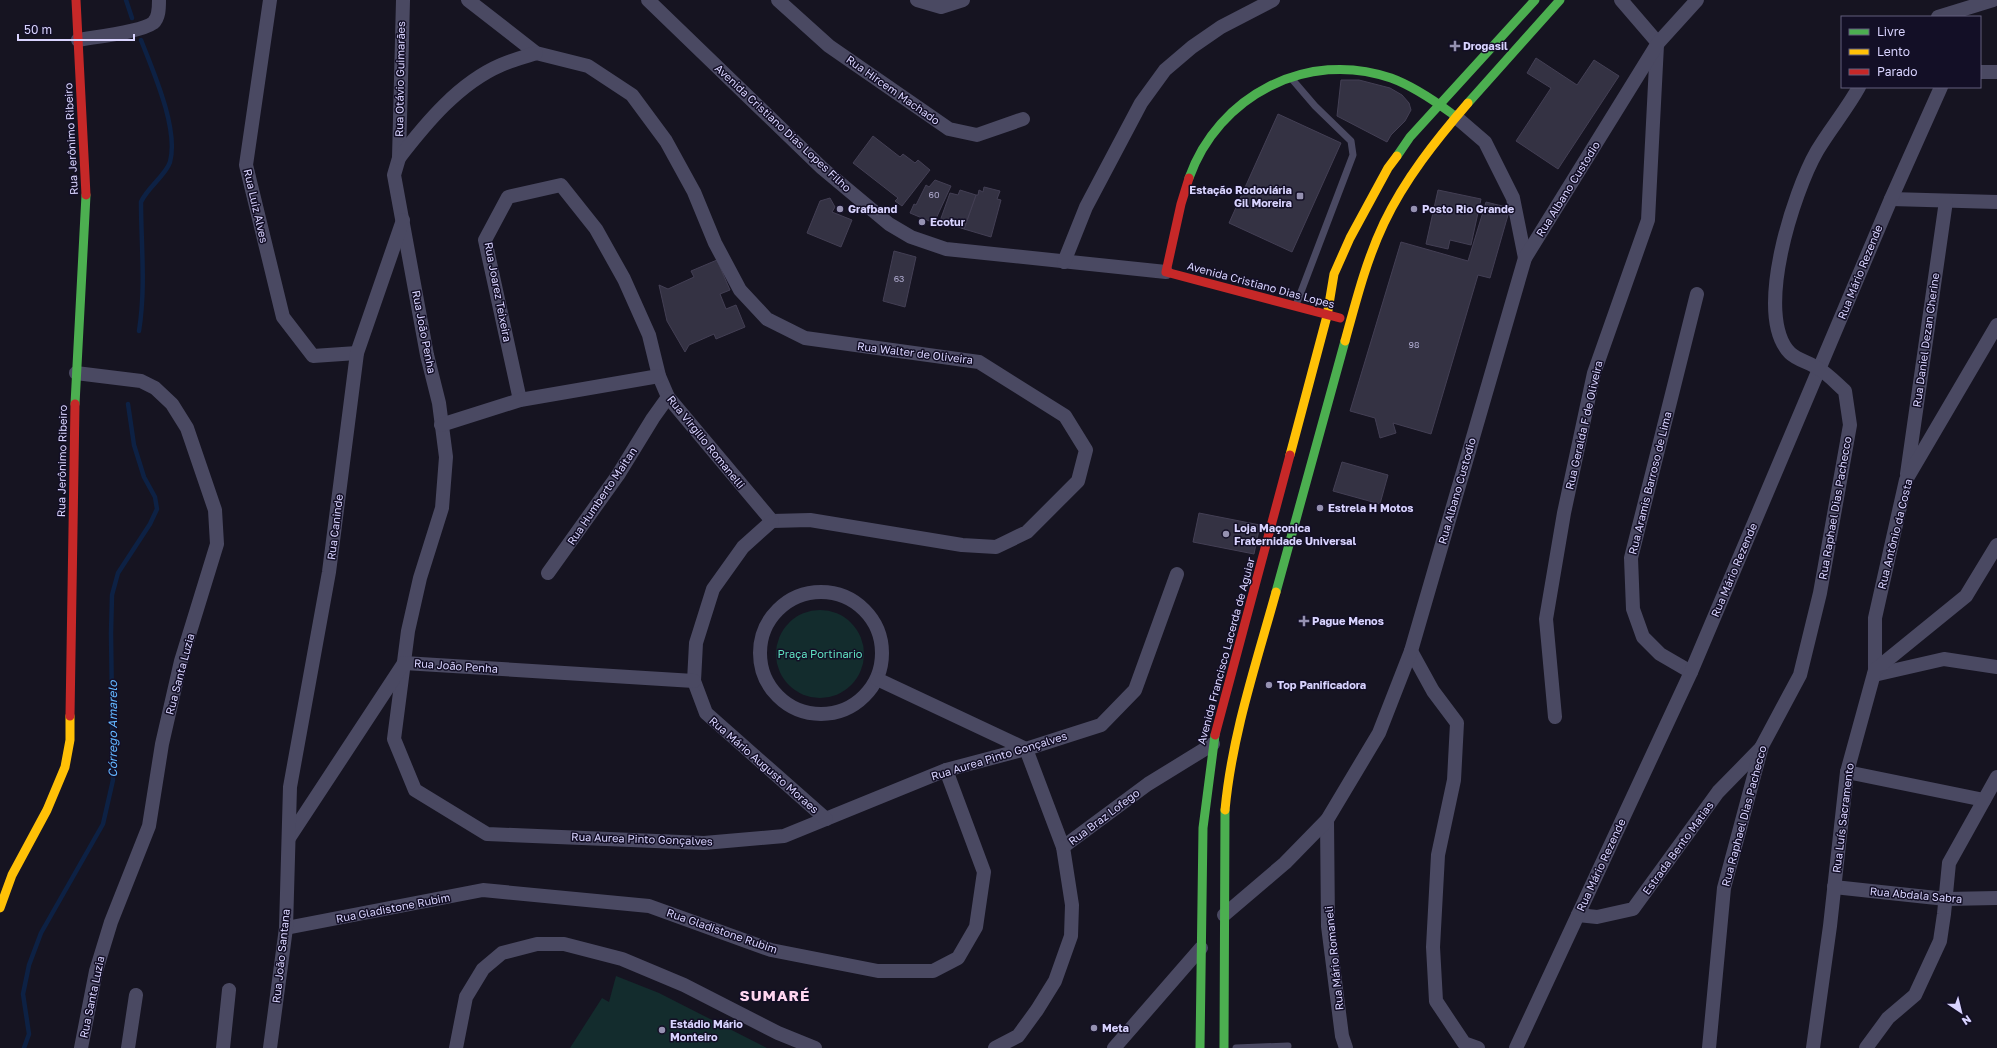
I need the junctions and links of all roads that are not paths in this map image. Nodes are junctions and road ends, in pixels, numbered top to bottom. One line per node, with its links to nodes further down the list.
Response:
1 (76, 0): 17 (main road, Rua Jerônimo Ribeiro)
2 (159, 0): 17 (street)
3 (270, 0): 41 (street, Rua Luiz Alves)
4 (403, 0): 28 (street, Rua Otávio Guimarães)
5 (468, 0): 19 (street, Rua Walter de Oliveira)
6 (648, 0): 34 (street, Avenida Cristiano Dias Lopes Filho)
7 (778, 0): 27 (street, Rua Hircem Machado)
8 (917, 0): 9 (street)
9 (963, 0)
10 (1273, 0): 34 (street)
11 (1535, 0): 25 (main road)
12 (1560, 0): 26 (main road)
13 (1621, 0): 18 (street)
14 (1697, 0): 18 (street, Rua Albano Custodio)
15 (1993, 0): 16 (street)
16 (1941, 16)
17 (78, 40): 43 (main road, Rua Jerônimo Ribeiro)
18 (1658, 43): 33 (street, Rua Albano Custodio); 61 (street, Rua Geralda F de Oliveira)
19 (536, 53): 28 (street); 50 (street, Rua Walter de Oliveira)
20 (1981, 72): 21 (street)
21 (1997, 72)
22 (1289, 76): 25 (main road); 35 (main road); 37 (lane)
23 (1858, 88): 42 (street, Rua Raphael Dias Pachecco)
24 (1941, 88): 29 (street, Rua Mário Rezende)
25 (1441, 104): 26 (main road); 38 (main road, Avenida Francisco Lacerda de Aguiar)
26 (1456, 117): 33 (street); 39 (main road)
27 (1023, 119)
28 (399, 158): 32 (street, Rua João Penha)
29 (1891, 198): 30 (street); 42 (street, Rua Mário Rezende)
30 (1946, 201): 31 (street); 48 (street, Rua Daniel Dezan Cherine)
31 (1997, 202)
32 (403, 220): 41 (street, Rua Caninde); 47 (street, Rua João Penha)
33 (1525, 258): 54 (street, Rua Albano Custodio)
34 (1064, 262): 35 (street, Avenida Cristiano Dias Lopes Filho)
35 (1166, 272): 37 (main road, Avenida Cristiano Dias Lopes)
36 (1697, 294): 57 (street, Rua Aramis Barroso de Lima)
37 (1296, 306): 38 (main road, Avenida Cristiano Dias Lopes)
38 (1327, 316): 39 (main road, Avenida Cristiano Dias Lopes); 62 (main road, Avenida Francisco Lacerda de Aguiar)
39 (1350, 320): 77 (main road)
40 (1997, 325): 48 (street, Rua Antônio da Costa)
41 (357, 353): 71 (street, Rua Caninde)
42 (1820, 369): 57 (street, Rua Mário Rezende); 63 (street, Rua Raphael Dias Pachecco)
43 (76, 373): 76 (main road, Rua Jerônimo Ribeiro); 84 (street, Rua Santa Luzia)
44 (659, 376): 45 (street, Rua Virgilio Romanelli); 46 (street); 46 (street, Rua Joarez Teixeira)
45 (668, 397): 50 (street, Rua Virgilio Romanelli); 52 (street, Rua Humberto Maitan)
46 (520, 400): 47 (street)
47 (441, 425): 49 (street, Rua João Penha)
48 (1906, 480): 58 (street, Rua Antônio da Costa)
49 (442, 508): 55 (street, Rua Aurea Pinto Gonçalves)
50 (772, 521): 60 (street, Rua Mário Augusto Moraes)
51 (1997, 545): 58 (street)
52 (548, 573)
53 (1177, 574): 64 (street, Rua Aurea Pinto Gonçalves)
54 (1411, 651): 70 (street, Rua Albano Custodio); 96 (street)
55 (404, 662): 60 (street, Rua João Penha); 69 (street, Rua Aurea Pinto Gonçalves); 71 (street, Rua João Penha)
56 (1997, 666): 58 (street)
57 (1691, 672): 78 (street, Rua Mário Rezende)
58 (1874, 672): 66 (street, Rua Luís Sacramento)
59 (877, 679): 59 (street); 64 (street)
60 (694, 681): 69 (street, Rua Mário Augusto Moraes)
61 (1555, 717)
62 (1213, 744): 72 (street, Rua Braz Lofego); 80 (main road, Avenida Francisco Lacerda de Aguiar)
63 (1762, 746): 78 (street, Estrada Bento Matias); 98 (street, Rua Raphael Dias Pachecco)
64 (1026, 749): 65 (street, Rua Aurea Pinto Gonçalves); 72 (street, Rua Braz Lofego)
65 (946, 770): 69 (street, Rua Aurea Pinto Gonçalves); 79 (street, Rua Gladistone Rubim)
66 (1847, 772): 68 (street); 73 (street, Rua Luís Sacramento)
67 (1997, 777): 68 (street)
68 (1984, 800): 75 (street)
69 (826, 819)
70 (1327, 820): 77 (street, Rua Albano Custodio); 95 (street, Rua Mário Romaneli)
71 (289, 839): 79 (street, Rua João Santana)
72 (1063, 847): 90 (street)
73 (1834, 887): 75 (street, Rua Abdala Sabra); 99 (street, Rua Luís Sacramento)
74 (1997, 898): 75 (street, Rua Abdala Sabra)
75 (1946, 899): 100 (street)
76 (0, 908)
77 (1224, 915): 93 (main road)
78 (1578, 915): 97 (street, Rua Mário Rezende)
79 (286, 928): 87 (street, Rua João Santana)
80 (1201, 948): 91 (street); 92 (main road, Avenida Francisco Lacerda de Aguiar)
81 (229, 990): 86 (street)
82 (136, 995): 85 (street)
83 (1288, 1046): 94 (lane)
84 (81, 1048)
85 (128, 1048)
86 (223, 1048)
87 (270, 1048)
88 (456, 1048): 89 (street)
89 (815, 1048)
90 (995, 1048)
91 (1114, 1048)
92 (1200, 1048)
93 (1224, 1048)
94 (1236, 1048)
95 (1346, 1048)
96 (1478, 1048)
97 (1516, 1048)
98 (1709, 1048)
99 (1813, 1048)
100 (1866, 1048)

